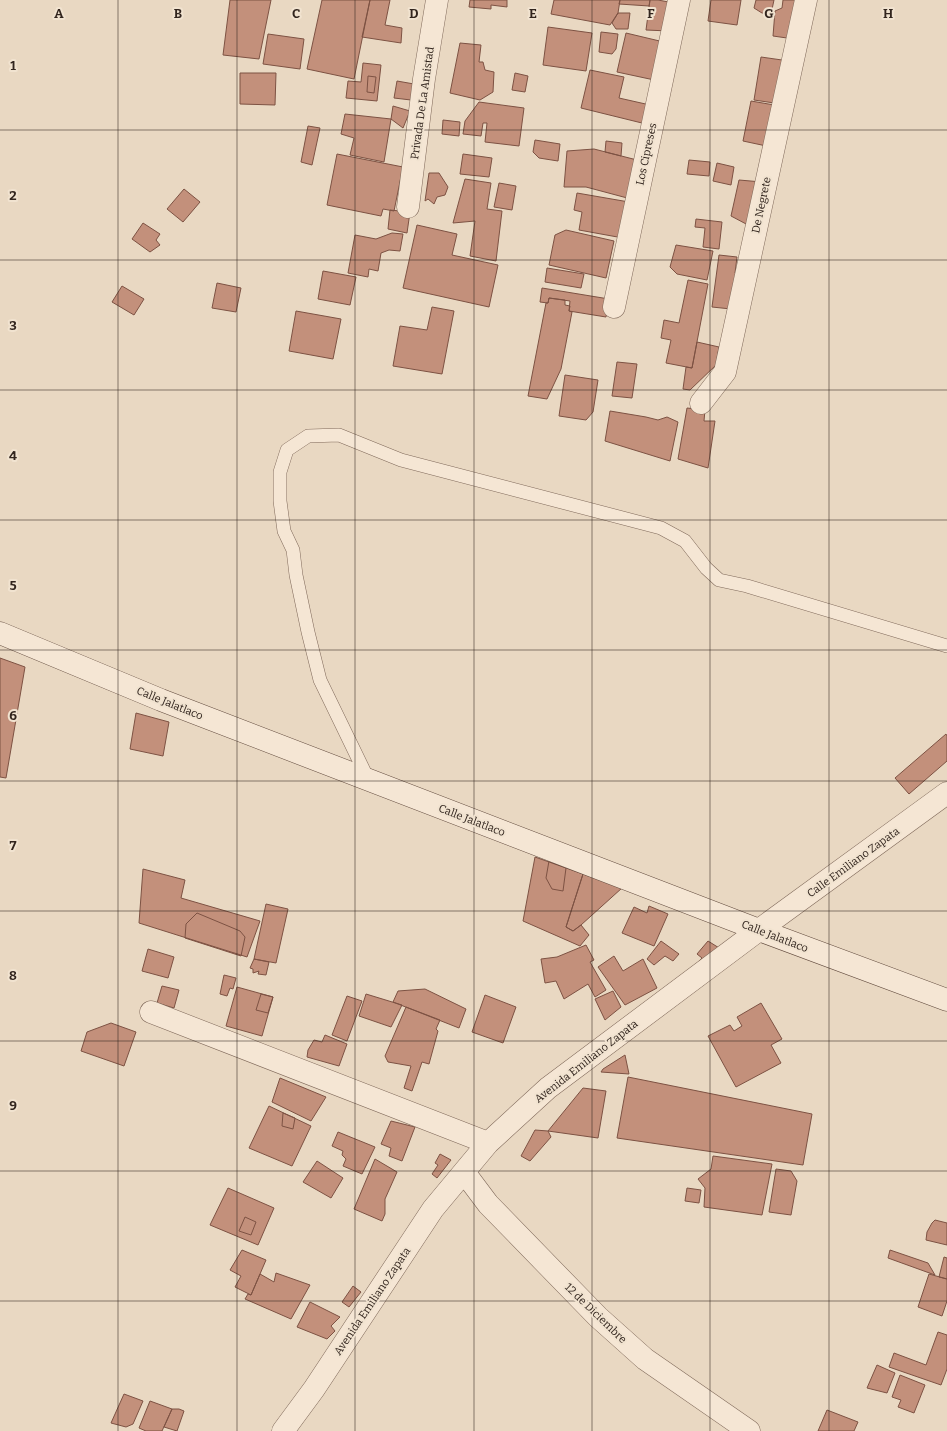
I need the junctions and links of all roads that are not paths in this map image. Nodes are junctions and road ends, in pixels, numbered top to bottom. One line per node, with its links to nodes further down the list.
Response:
1 (437, 0): 4 (street, Privada De La Amistad)
2 (679, 0): 5 (street, Los Cipreses)
3 (806, 0): 6 (street, De Negrete)
4 (408, 207)
5 (614, 307)
6 (701, 403)
7 (0, 633): 9 (street, Calle Jalatlaco)
8 (947, 646): 9 (lane)
9 (368, 780): 11 (street, Calle Jalatlaco)
10 (947, 793): 11 (street, Calle Emiliano Zapata)
11 (759, 930): 12 (street, Calle Jalatlaco); 14 (street, Avenida Emiliano Zapata)
12 (947, 1000)
13 (151, 1012): 14 (street)
14 (488, 1143): 15 (street, Avenida Emiliano Zapata)
15 (464, 1172): 16 (street, Avenida Emiliano Zapata); 17 (street, 12 de Diciembre)
16 (283, 1431)
17 (749, 1431)

